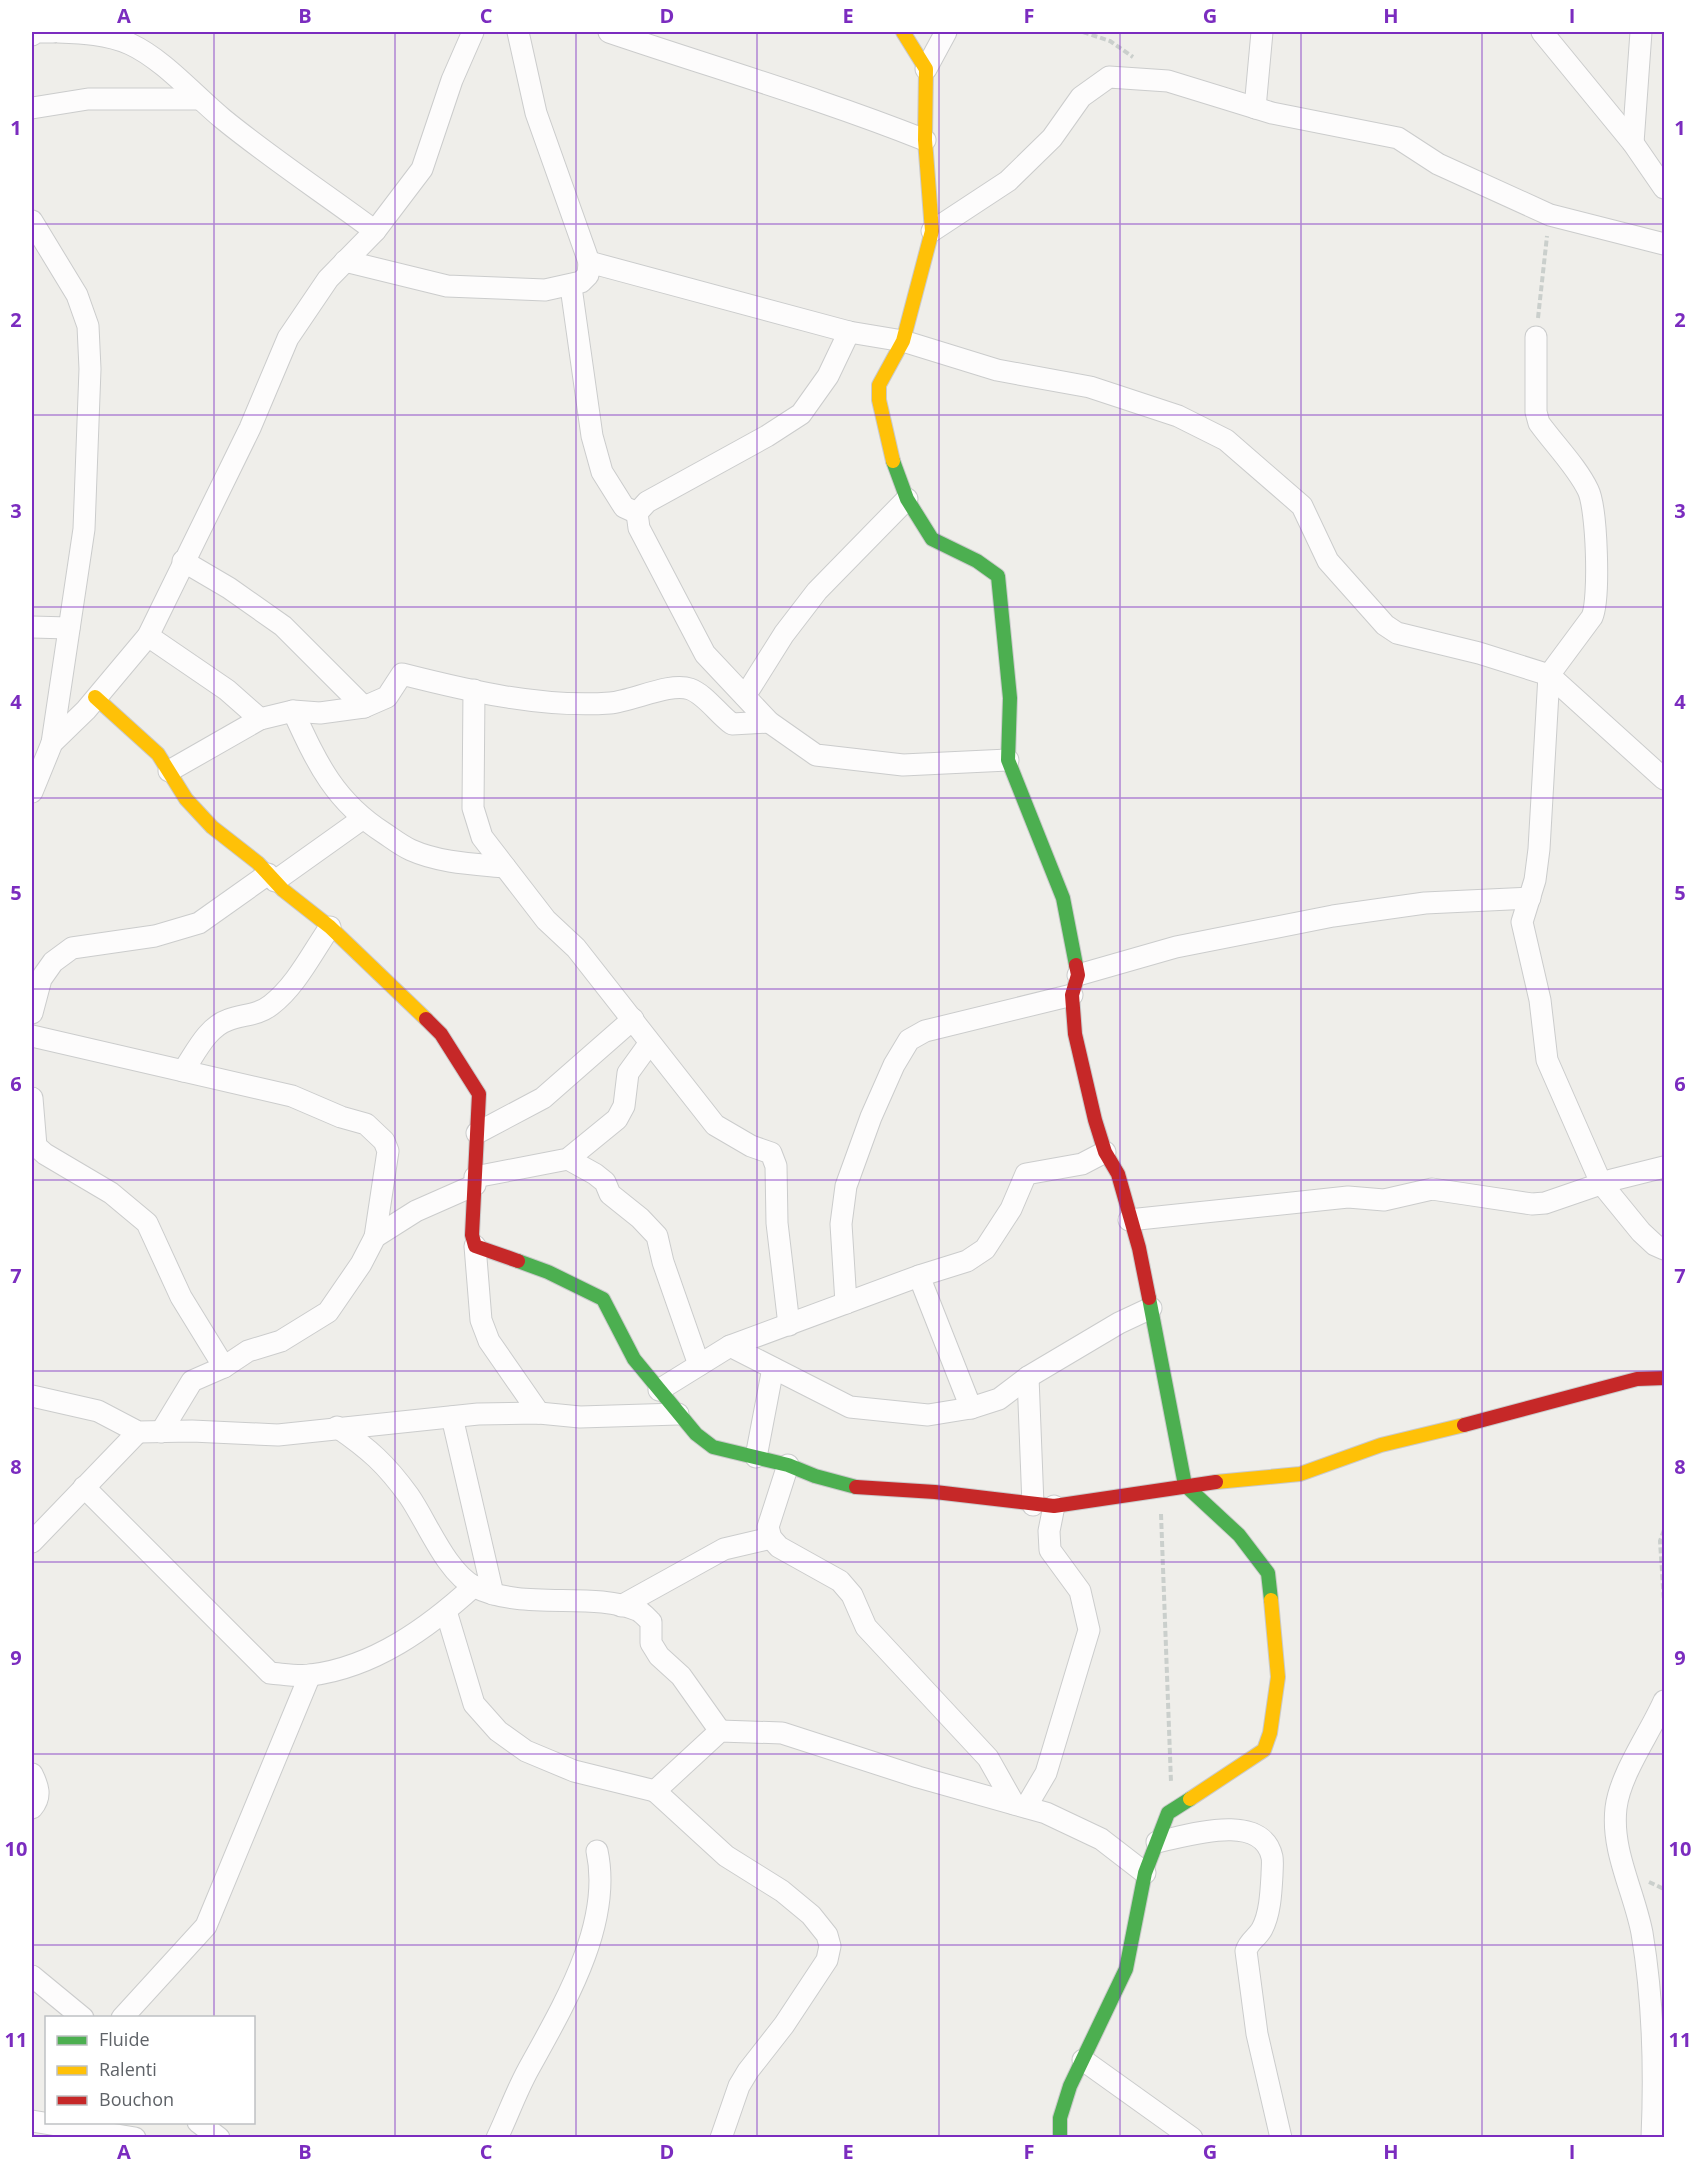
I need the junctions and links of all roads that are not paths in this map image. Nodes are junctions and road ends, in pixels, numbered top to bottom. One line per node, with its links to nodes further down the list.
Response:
1 (53, 32): 11 (street)
2 (58, 32): 13 (street)
3 (473, 32): 20 (street)
4 (518, 32): 24 (street)
5 (609, 32): 16 (street)
6 (903, 32): 12 (street)
7 (946, 32): 12 (street)
8 (1262, 32): 15 (street)
9 (1542, 32): 17 (street)
10 (1641, 32): 17 (street)
11 (32, 35)
12 (926, 69): 16 (street)
13 (198, 99): 14 (street); 20 (street)
14 (32, 108)
15 (1255, 108): 21 (street); 22 (street)
16 (925, 140): 21 (street)
17 (1633, 143): 18 (street)
18 (1665, 188)
19 (32, 221): 33 (street)
20 (375, 231): 23 (street)
21 (932, 231): 28 (street)
22 (1665, 244)
23 (345, 261): 25 (street); 31 (street)
24 (589, 262): 25 (street); 26 (street)
25 (571, 286): 30 (street)
26 (849, 332): 28 (street); 30 (street)
27 (1536, 337): 35 (street)
28 (903, 341): 29 (street); 35 (street)
29 (907, 499): 37 (street); 44 (street)
30 (637, 513): 37 (street)
31 (183, 561): 34 (street); 39 (street)
32 (32, 627): 33 (street)
33 (69, 628): 43 (street)
34 (148, 636): 38 (street); 41 (street)
35 (1549, 675): 46 (street); 51 (street)
36 (474, 690): 39 (street); 42 (street); 49 (street)
37 (745, 696): 42 (street)
38 (95, 697): 43 (street); 45 (street)
39 (364, 707): 40 (street)
40 (293, 711): 41 (street); 48 (street)
41 (260, 719): 45 (street)
42 (769, 722): 44 (street)
43 (52, 743): 47 (street)
44 (1008, 760): 53 (street)
45 (169, 771): 50 (street)
46 (1665, 779)
47 (32, 792)
48 (362, 819): 49 (street); 50 (street)
49 (505, 867): 55 (street)
50 (271, 877): 52 (street); 54 (street)
51 (1530, 898): 53 (street); 65 (street)
52 (330, 927): 58 (street); 60 (street)
53 (1075, 985): 61 (street); 71 (street)
54 (32, 1013)
55 (633, 1019): 57 (street); 60 (street)
56 (32, 1036): 58 (street)
57 (649, 1044): 62 (street); 73 (street)
58 (183, 1071): 67 (street)
59 (32, 1098): 76 (street)
60 (477, 1133): 64 (street)
61 (1105, 1152): 66 (street); 70 (street)
62 (568, 1159): 64 (street); 75 (street)
63 (1665, 1167): 65 (street)
64 (476, 1181): 67 (street); 68 (street)
65 (1600, 1184): 66 (street); 69 (street)
66 (1129, 1220): 72 (street)
67 (375, 1237): 76 (street)
68 (475, 1245): 80 (street); 83 (street)
69 (1665, 1249)
70 (918, 1276): 71 (street); 82 (street)
71 (846, 1303): 73 (street)
72 (1151, 1308): 78 (street); 91 (street)
73 (789, 1325): 74 (street)
74 (730, 1346): 75 (street); 77 (street)
75 (699, 1365): 80 (street)
76 (224, 1367): 88 (street)
77 (773, 1368): 82 (street); 89 (street)
78 (1028, 1377): 82 (street); 93 (street)
79 (1665, 1378): 91 (street)
80 (659, 1390): 84 (street)
81 (32, 1396): 87 (street)
82 (971, 1408)
83 (539, 1413): 84 (street); 85 (street)
84 (678, 1414): 89 (street)
85 (452, 1417): 86 (street); 97 (street)
86 (337, 1427): 88 (street); 97 (street)
87 (138, 1432): 88 (street); 92 (street)
88 (161, 1432)
89 (756, 1457): 90 (street)
90 (788, 1465): 93 (street); 95 (street)
91 (1185, 1485): 94 (street); 107 (street)
92 (84, 1487): 96 (street); 100 (street)
93 (1033, 1505): 94 (street)
94 (1054, 1506): 105 (street)
95 (771, 1538): 98 (street); 105 (street)
96 (32, 1542)
97 (483, 1590): 98 (street); 99 (street)
98 (621, 1606): 102 (street)
99 (446, 1611): 100 (street); 104 (street)
100 (310, 1675): 112 (street)
101 (1665, 1701): 124 (street)
102 (720, 1731): 104 (street); 105 (street)
103 (32, 1774): 106 (street)
104 (655, 1791): 120 (street)
105 (1020, 1806): 109 (street)
106 (32, 1808)
107 (1157, 1842): 109 (street); 123 (street)
108 (597, 1851): 119 (street)
109 (1145, 1873): 113 (street)
110 (32, 1976): 111 (street)
111 (81, 2016)
112 (124, 2016)
113 (1083, 2060): 121 (street); 122 (street)
114 (32, 2121): 116 (street)
115 (201, 2124): 118 (street)
116 (65, 2132): 117 (street)
117 (135, 2138)
118 (219, 2138)
119 (497, 2138)
120 (721, 2138)
121 (1060, 2138)
122 (1192, 2138)
123 (1281, 2138)
124 (1652, 2138)

